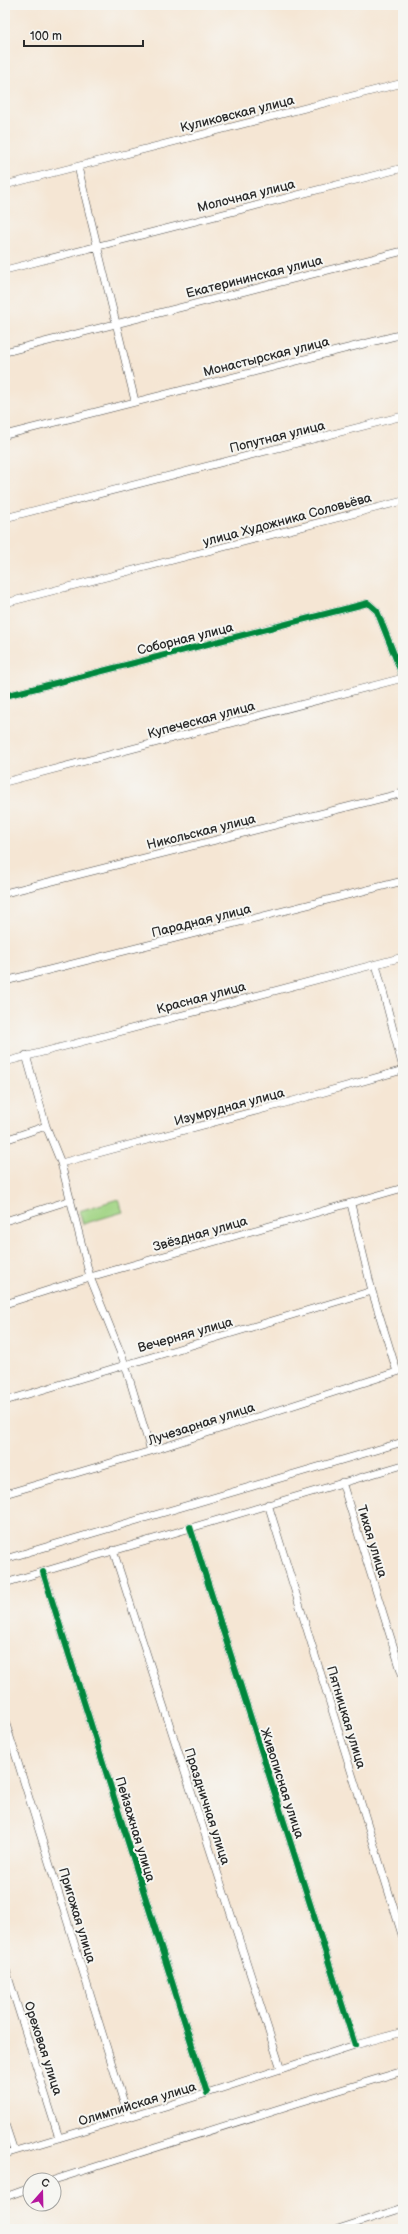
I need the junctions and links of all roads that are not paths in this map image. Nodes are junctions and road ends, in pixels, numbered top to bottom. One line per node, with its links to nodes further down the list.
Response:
1 (403, 83): 2 (street, Куликовская улица)
2 (78, 167): 4 (street, Куликовская улица); 5 (street)
3 (403, 168): 5 (street, Молочная улица)
4 (5, 185)
5 (96, 246): 7 (street, Молочная улица); 8 (street)
6 (403, 251): 8 (street, Екатерининская улица)
7 (5, 270)
8 (114, 324): 10 (street, Екатерининская улица); 11 (street)
9 (403, 334): 11 (street, Монастырская улица)
10 (5, 352)
11 (135, 401): 13 (street, Монастырская улица)
12 (403, 416): 15 (street, Попутная улица)
13 (5, 435)
14 (403, 501): 16 (street, улица Художника Соловьёва)
15 (5, 518)
16 (5, 603)
17 (403, 678): 18 (street, Соборная улица); 19 (street, Купеческая улица)
18 (5, 696)
19 (5, 782)
20 (403, 793): 22 (street, Никольская улица)
21 (403, 881): 25 (street, Парадная улица)
22 (5, 893)
23 (403, 957): 24 (street, Красная улица)
24 (376, 964): 26 (street, Красная улица); 28 (street)
25 (5, 981)
26 (26, 1055): 27 (street, Красная улица); 29 (street)
27 (5, 1062)
28 (403, 1069): 31 (street, Изумрудная улица)
29 (46, 1126): 30 (street); 31 (street)
30 (5, 1140)
31 (61, 1163): 33 (street)
32 (403, 1188): 34 (street, Звёздная улица)
33 (71, 1200): 35 (street); 36 (street)
34 (350, 1204): 36 (street, Звёздная улица); 37 (street)
35 (5, 1221)
36 (90, 1277): 38 (street, Звёздная улица); 39 (street)
37 (372, 1291): 39 (street, Вечерняя улица); 40 (street)
38 (5, 1304)
39 (125, 1364): 41 (street, Вечерняя улица); 43 (street)
40 (400, 1371): 43 (street, Лучезарная улица)
41 (5, 1401)
42 (403, 1442): 50 (street)
43 (151, 1451): 46 (street, Лучезарная улица)
44 (403, 1465): 45 (street)
45 (342, 1482): 47 (street); 53 (street, Тихая улица)
46 (5, 1494)
47 (268, 1504): 48 (street); 55 (street, Пятницкая улица)
48 (190, 1527): 49 (street); 58 (street, Живописная улица)
49 (112, 1550): 51 (street); 59 (street, Праздничная улица)
50 (5, 1559)
51 (43, 1572): 52 (street); 61 (street, Пейзажная улица)
52 (5, 1582)
53 (403, 1677)
54 (5, 1721): 62 (street, Пригожая улица)
55 (403, 1938)
56 (5, 1967): 64 (street, Ореховая улица)
57 (403, 2032): 58 (street, Олимпийская улица)
58 (355, 2045): 59 (street, Олимпийская улица)
59 (281, 2069): 61 (street, Олимпийская улица)
60 (403, 2071): 67 (street)
61 (207, 2093): 62 (street, Олимпийская улица)
62 (128, 2116): 64 (street, Олимпийская улица)
63 (5, 2124): 65 (street)
64 (59, 2138): 65 (street, Олимпийская улица)
65 (14, 2151): 66 (street, Олимпийская улица)
66 (5, 2154)
67 (62, 2177)
68 (22, 2191): 69 (street)
69 (5, 2197)
70 (403, 2208): 71 (street)
71 (338, 2229)

